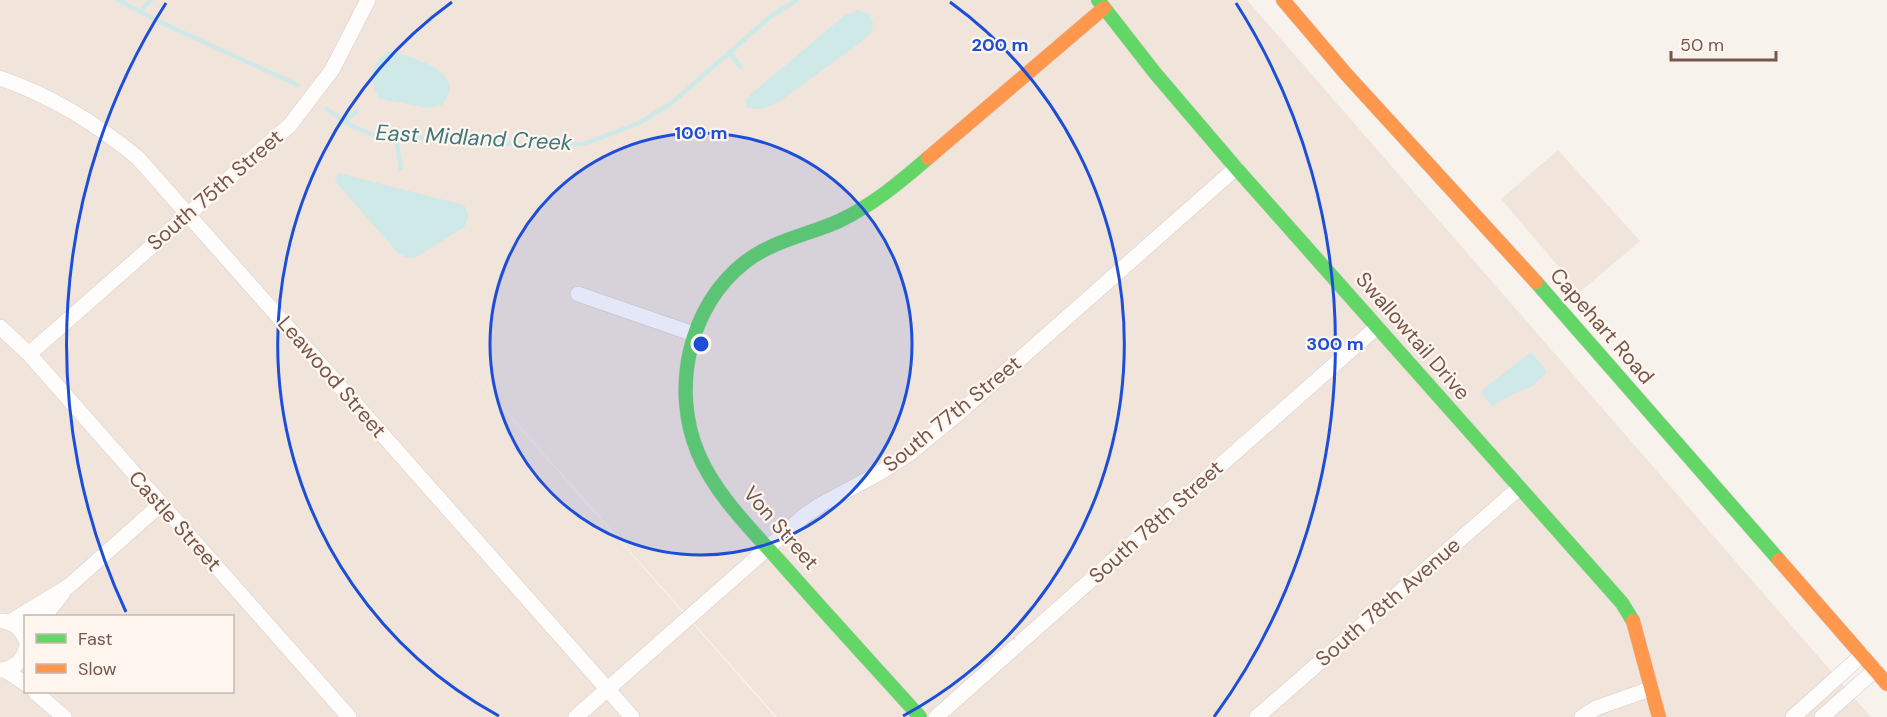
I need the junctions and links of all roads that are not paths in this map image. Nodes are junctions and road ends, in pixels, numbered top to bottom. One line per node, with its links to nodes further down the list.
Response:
1 (368, 0): 6 (street, South 75th Street)
2 (1283, 0): 20 (street, Capehart Road)
3 (1101, 4): 5 (street, Swallowtail Drive); 10 (street, Von Street)
4 (0, 78): 6 (street, Leawood Street)
5 (1236, 168): 9 (street, Swallowtail Drive); 14 (street, South 77th Street)
6 (188, 214): 11 (street, South 75th Street); 26 (street, Leawood Street)
7 (578, 294): 10 (street)
8 (0, 327): 11 (street, Castle Street)
9 (1377, 327): 12 (street, Swallowtail Drive); 33 (street, South 78th Street)
10 (694, 334): 14 (street, Von Street)
11 (29, 354): 13 (street, Castle Street)
12 (1519, 488): 25 (street, Swallowtail Drive); 34 (street, South 78th Avenue)
13 (160, 505): 15 (street); 29 (street, Castle Street)
14 (769, 548): 26 (street, South 77th Street); 32 (street, Von Street)
15 (69, 586): 16 (street); 17 (street)
16 (46, 615)
17 (5, 621): 18 (street)
18 (24, 637)
19 (24, 654): 21 (street)
20 (1862, 655): 22 (street, Capehart Road); 37 (street)
21 (2, 670): 23 (street)
22 (1875, 670): 24 (street, Capehart Road); 38 (street)
23 (24, 683)
24 (1887, 684)
25 (1650, 689): 35 (street); 36 (street, Swallowtail Drive)
26 (608, 690): 30 (street, South 77th Street); 31 (street, Leawood Street)
27 (36, 693): 28 (street)
28 (50, 693)
29 (349, 717)
30 (576, 717)
31 (632, 717)
32 (920, 717)
33 (936, 717)
34 (1257, 717)
35 (1582, 717)
36 (1659, 717)
37 (1792, 717)
38 (1822, 717)

